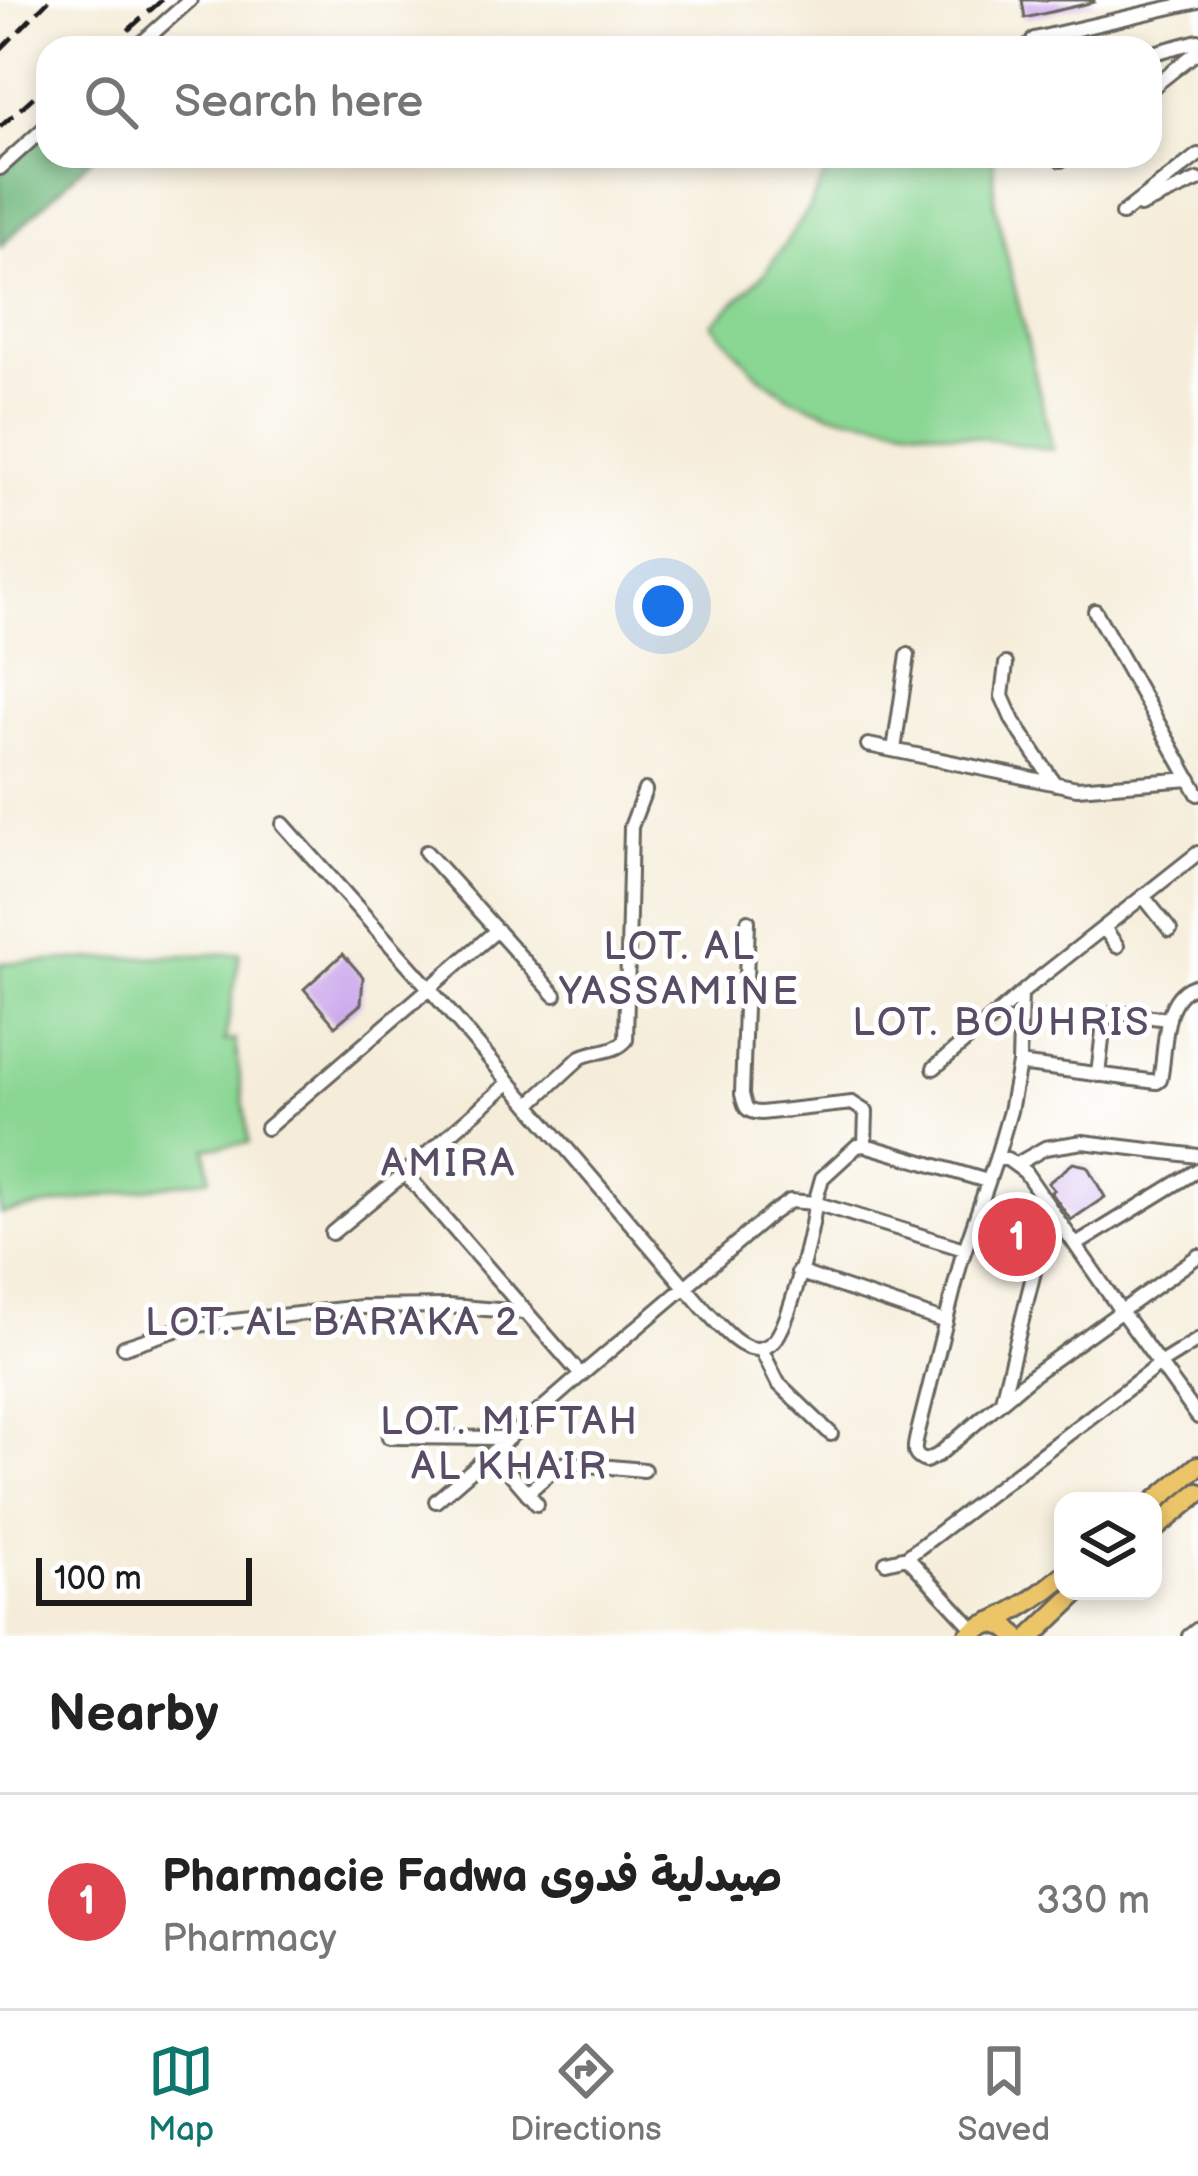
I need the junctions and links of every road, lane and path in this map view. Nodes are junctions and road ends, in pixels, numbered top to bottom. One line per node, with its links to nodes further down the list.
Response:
1 (190, 0): 3 (street)
2 (1198, 1): 4 (street)
3 (150, 36)
4 (1051, 36)
5 (1198, 41): 6 (street)
6 (1162, 51)
7 (1198, 51): 8 (street)
8 (1162, 80)
9 (36, 136): 11 (street)
10 (1198, 154): 12 (street)
11 (0, 168)
12 (1198, 180)
13 (1095, 611): 18 (street)
14 (908, 655): 17 (street)
15 (1006, 664): 19 (street)
16 (868, 745): 17 (street)
17 (894, 750): 19 (street)
18 (1190, 779): 19 (street); 21 (street)
19 (1055, 784)
20 (645, 790): 40 (street)
21 (1198, 794)
22 (283, 824): 32 (street)
23 (426, 852): 28 (street)
24 (1198, 853): 25 (street)
25 (1144, 896): 27 (street); 29 (street)
26 (748, 921): 42 (street)
27 (1104, 928): 30 (street); 33 (street)
28 (497, 930): 32 (street); 34 (street)
29 (1170, 930)
30 (1118, 946)
31 (1198, 986): 35 (street)
32 (429, 988): 39 (street); 41 (street)
33 (1021, 994): 36 (street); 37 (street)
34 (555, 995)
35 (1169, 1019): 38 (street); 38 (street)
36 (1019, 1064): 38 (street); 44 (street)
37 (934, 1068)
38 (1098, 1075)
39 (509, 1082): 40 (street); 47 (street)
40 (529, 1106): 56 (street)
41 (267, 1128)
42 (865, 1145): 48 (street); 49 (street)
43 (1198, 1156): 45 (street)
44 (996, 1160): 45 (street); 48 (street)
45 (1017, 1164): 50 (street)
46 (1198, 1170): 52 (street)
47 (405, 1173): 51 (street); 58 (street)
48 (987, 1181): 53 (street)
49 (815, 1203): 53 (street); 55 (street); 56 (street)
50 (1050, 1208): 52 (street); 65 (street)
51 (332, 1234)
52 (1076, 1245): 57 (street)
53 (964, 1250): 59 (street)
54 (1198, 1256): 57 (street)
55 (798, 1272): 59 (street); 62 (street)
56 (686, 1287): 62 (street); 64 (street)
57 (1121, 1311): 63 (street); 65 (street)
58 (524, 1312): 61 (street); 64 (street)
59 (946, 1322): 65 (street)
60 (1198, 1340): 63 (street)
61 (124, 1347)
62 (761, 1349): 67 (street)
63 (1161, 1363): 66 (street); 77 (street)
64 (581, 1375): 69 (street)
65 (1002, 1401)
66 (1198, 1417)
67 (830, 1434)
68 (389, 1437): 69 (street)
69 (508, 1438): 70 (street)
70 (492, 1452): 72 (street); 75 (street)
71 (1198, 1466): 74 (main road)
72 (644, 1470)
73 (1198, 1493): 76 (main road)
74 (1162, 1496)
75 (436, 1501)
76 (1162, 1523)
77 (907, 1557): 78 (street); 81 (street)
78 (886, 1562)
79 (1054, 1582): 81 (main road)
80 (1070, 1600): 84 (main road)
81 (978, 1629): 83 (main road)
82 (1198, 1629): 85 (street)
83 (1016, 1636)
84 (1033, 1636)
85 (1189, 1636)

